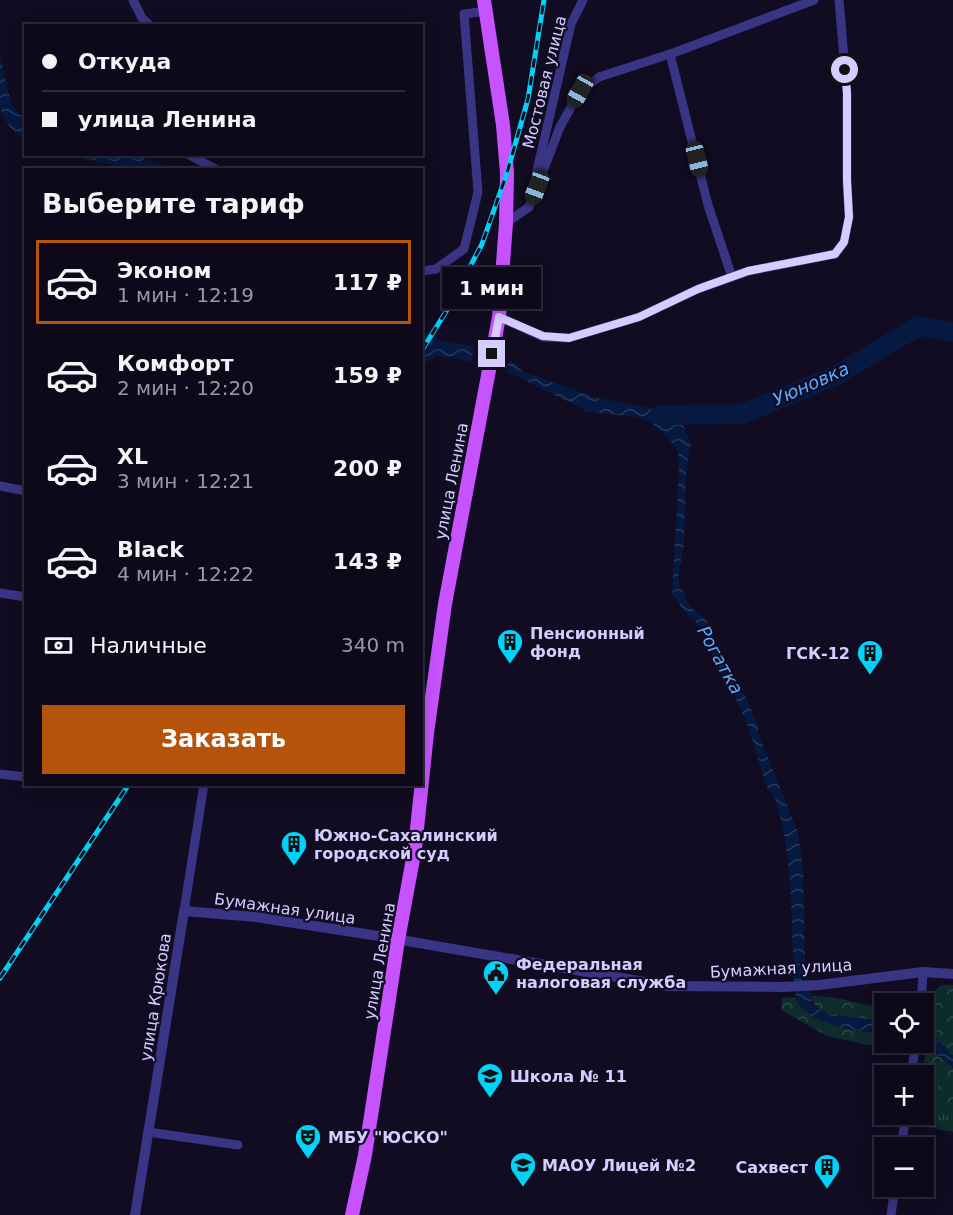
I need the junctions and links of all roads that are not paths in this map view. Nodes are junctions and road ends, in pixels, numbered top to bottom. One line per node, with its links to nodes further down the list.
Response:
1 (133, 0): 6 (street)
2 (584, 0): 10 (street, Мостовая улица)
3 (814, 0): 7 (street)
4 (839, 0): 13 (street)
5 (485, 6): 11 (main road, улица Ленина); 12 (street)
6 (148, 24)
7 (670, 54): 10 (street); 13 (street)
8 (192, 156): 9 (street)
9 (213, 168)
10 (529, 207): 11 (street)
11 (506, 223): 14 (main road, улица Ленина)
12 (423, 271)
13 (732, 277): 14 (street)
14 (499, 317): 19 (main road, улица Ленина)
15 (0, 486): 16 (street)
16 (24, 491)
17 (0, 593): 18 (street)
18 (24, 597)
19 (424, 732)
20 (0, 774): 21 (street)
21 (24, 777)
22 (204, 786): 24 (street, улица Крюкова)
23 (420, 786): 25 (main road, улица Ленина)
24 (184, 911): 25 (street, Бумажная улица); 29 (street, улица Крюкова)
25 (398, 940): 26 (street, Бумажная улица); 33 (main road, улица Ленина)
26 (923, 972): 27 (street, Бумажная улица); 28 (street)
27 (953, 974)
28 (922, 993)
29 (148, 1132): 30 (street); 32 (street, улица Крюкова)
30 (238, 1145)
31 (893, 1197): 34 (street)
32 (135, 1215)
33 (352, 1215)
34 (891, 1215)

